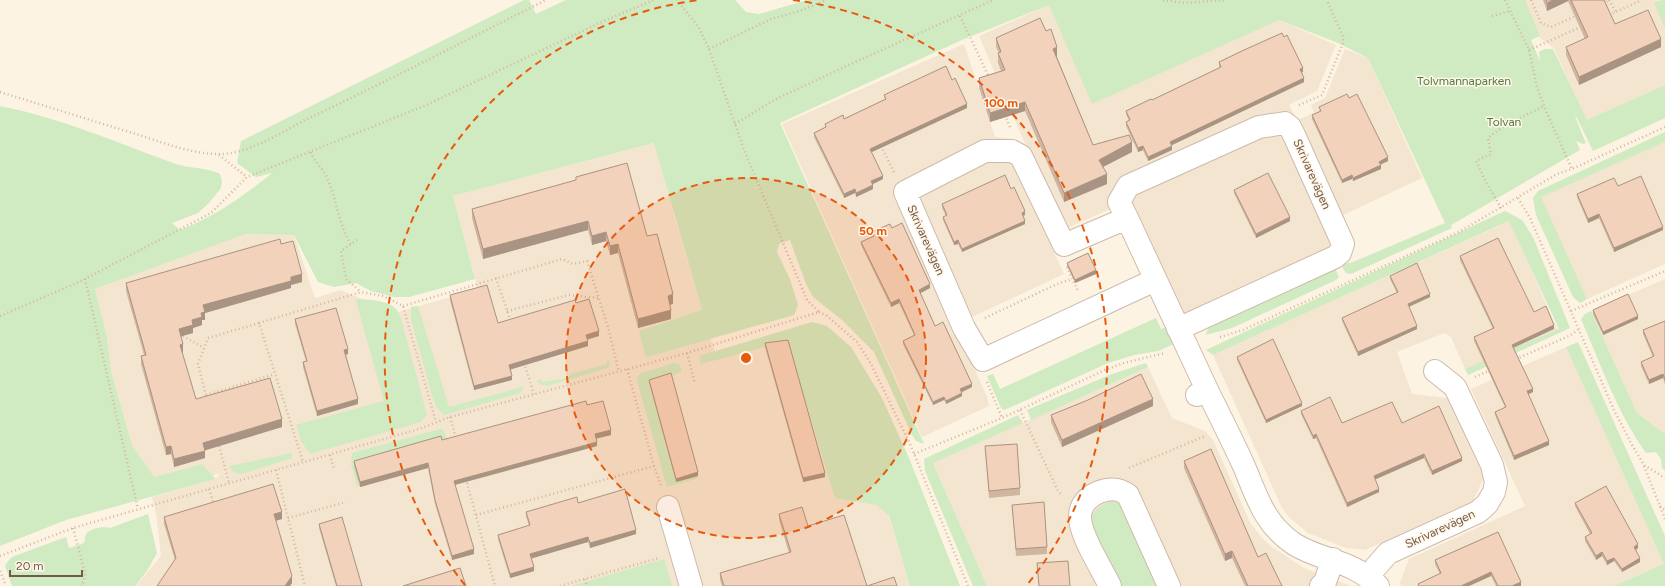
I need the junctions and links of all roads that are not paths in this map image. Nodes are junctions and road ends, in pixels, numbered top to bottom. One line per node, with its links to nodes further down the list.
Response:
1 (1127, 218): 2 (street, Skrivarevägen); 2 (street, Skrivarevägen); 3 (street, Skrivarevägen)
2 (1155, 280): 3 (street, Skrivarevägen)
3 (1178, 329): 6 (street, Skrivarevägen)
4 (1435, 371): 7 (street, Skrivarevägen)
5 (668, 507): 8 (street)
6 (1333, 559): 7 (street, Skrivarevägen); 11 (street)
7 (1373, 581)
8 (691, 586)
9 (1110, 586): 10 (street)
10 (1169, 586)
11 (1321, 586)

